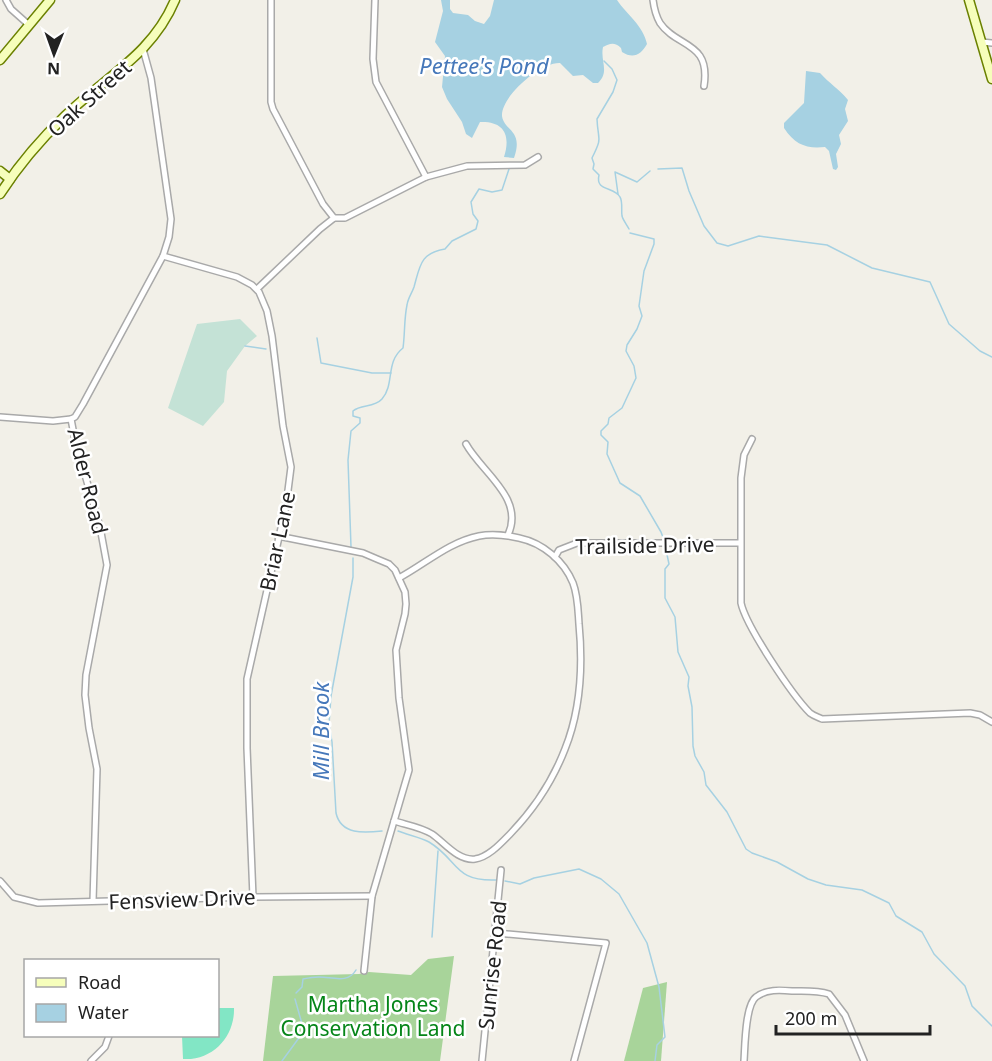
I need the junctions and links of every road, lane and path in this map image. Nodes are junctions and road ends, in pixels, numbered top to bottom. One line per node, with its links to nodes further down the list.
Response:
1 (6, 0): 8 (street)
2 (50, 0): 8 (street)
3 (175, 0): 11 (street, Oak Street)
4 (271, 0): 20 (street)
5 (375, 0): 17 (street)
6 (652, 0): 14 (street)
7 (969, 0): 9 (street)
8 (29, 25): 12 (street)
9 (982, 42): 10 (street); 13 (street)
10 (992, 43)
11 (143, 49): 18 (street, Oak Street); 21 (street, Alder Road)
12 (0, 60)
13 (992, 79)
14 (704, 86)
15 (538, 157): 17 (street)
16 (0, 171): 18 (street)
17 (426, 177): 20 (street)
18 (10, 179): 19 (street, Oak Street)
19 (0, 194)
20 (334, 218): 22 (street)
21 (163, 256): 22 (street); 24 (street, Alder Road)
22 (257, 289): 28 (street, Briar Lane)
23 (0, 417): 24 (street)
24 (71, 419): 38 (street, Alder Road)
25 (752, 438): 29 (street)
26 (466, 444): 27 (street)
27 (508, 535): 30 (street); 31 (street)
28 (278, 537): 31 (street); 37 (street, Briar Lane)
29 (740, 543): 30 (street, Trailside Drive); 32 (street)
30 (555, 557): 33 (street)
31 (399, 578): 33 (street)
32 (992, 722)
33 (394, 821): 36 (street)
34 (501, 870): 39 (street, Sunrise Road)
35 (0, 882): 38 (street, Fensview Drive)
36 (372, 896): 37 (street, Fensview Drive); 40 (street)
37 (253, 897): 38 (street, Fensview Drive)
38 (93, 902)
39 (495, 933): 43 (street, Sunrise Road); 44 (street)
40 (364, 971)
41 (109, 1037): 42 (street)
42 (91, 1061)
43 (482, 1061)
44 (574, 1061)
45 (744, 1061): 46 (street)
46 (864, 1061)

